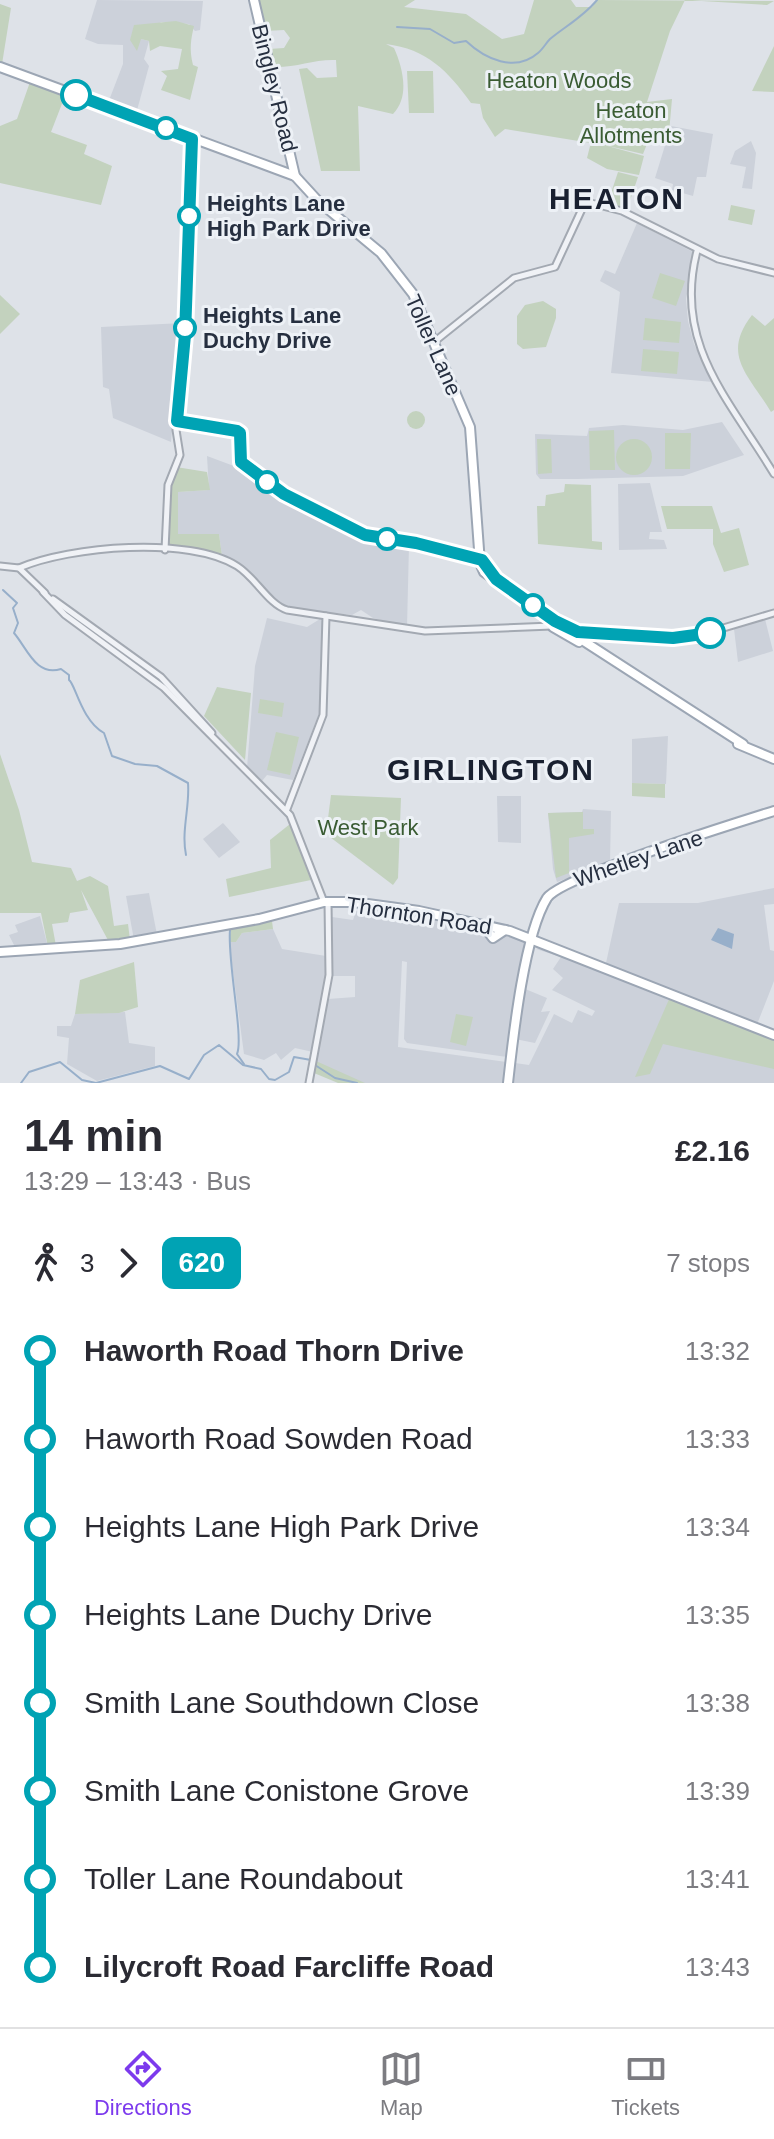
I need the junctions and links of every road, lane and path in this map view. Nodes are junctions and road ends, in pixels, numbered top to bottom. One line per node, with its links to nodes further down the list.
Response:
1 (254, 0): 4 (main road, Bingley Road)
2 (0, 67): 3 (main road)
3 (192, 139): 4 (main road); 9 (street)
4 (295, 176): 7 (main road, Toller Lane)
5 (697, 251): 6 (street); 7 (street); 8 (street)
6 (774, 273)
7 (434, 342): 14 (main road, Toller Lane)
8 (774, 474)
9 (165, 550): 11 (street); 13 (street)
10 (0, 566): 11 (street)
11 (19, 568): 17 (street)
12 (774, 613): 15 (street)
13 (326, 616): 14 (street); 17 (street)
14 (553, 623): 15 (main road, Toller Lane)
15 (576, 635): 16 (main road, Toller Lane)
16 (774, 759)
17 (287, 809): 19 (street)
18 (774, 811): 21 (main road, Whetley Lane)
19 (326, 902): 20 (main road, Thornton Road); 23 (main road, Thornton Road); 26 (street)
20 (522, 935): 21 (main road, Thornton Road); 24 (main road)
21 (533, 939): 22 (main road, Thornton Road); 24 (main road, Whetley Lane)
22 (547, 944): 24 (main road); 25 (main road, Thornton Road)
23 (0, 952)
24 (530, 952): 27 (main road, Whetley Lane)
25 (774, 1035)
26 (309, 1083)
27 (508, 1083)

